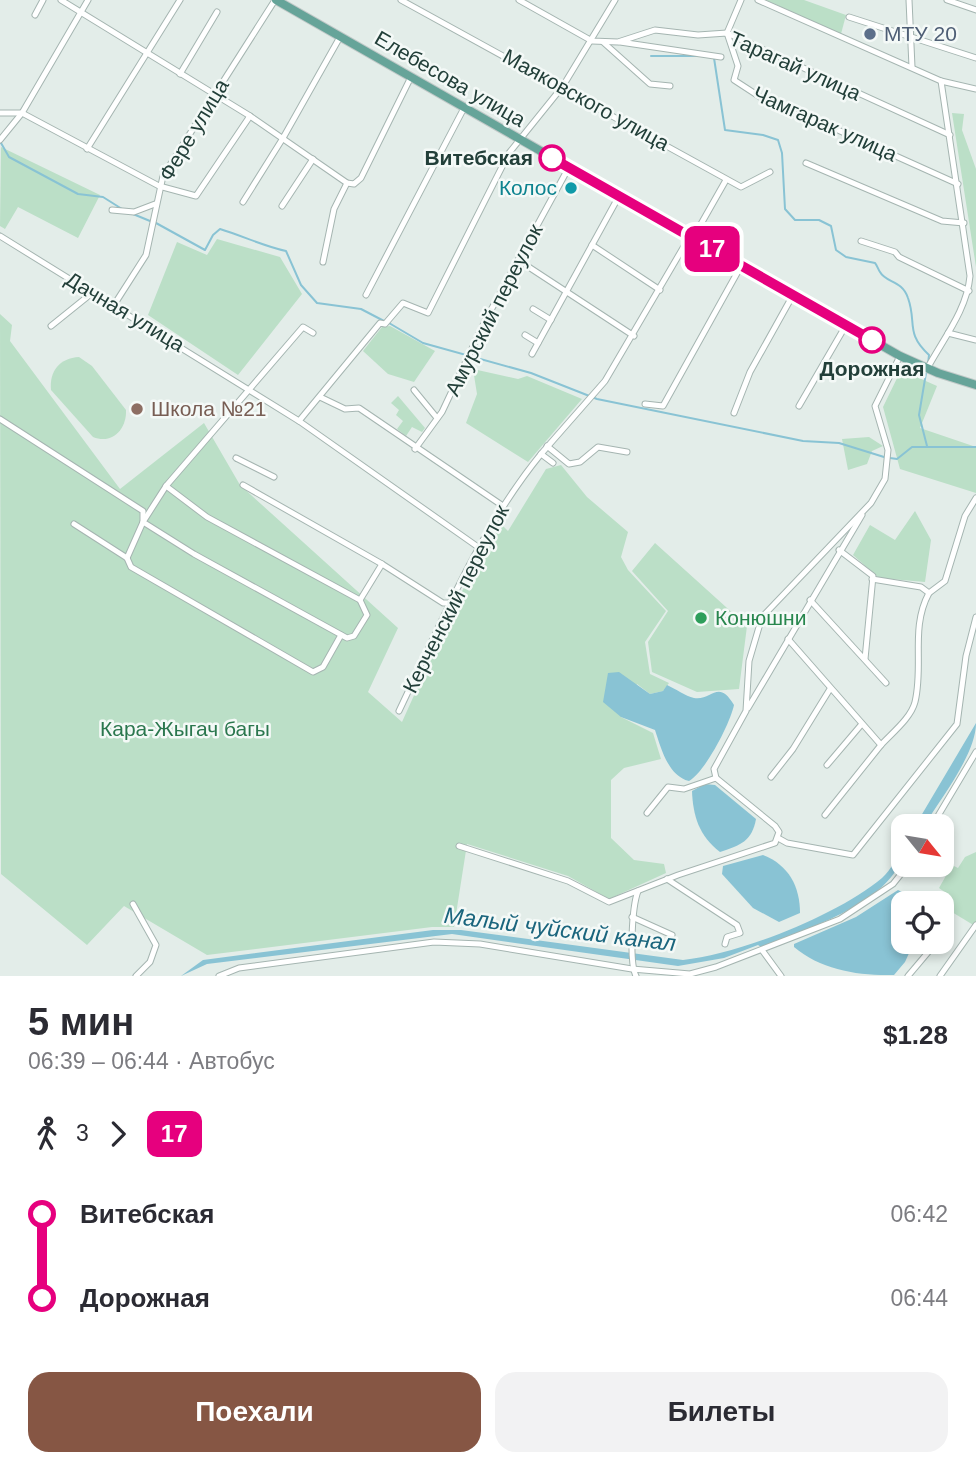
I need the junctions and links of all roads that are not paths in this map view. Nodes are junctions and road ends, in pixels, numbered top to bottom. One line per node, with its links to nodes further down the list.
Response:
1 (43, 0): 16 (street)
2 (61, 0): 14 (street)
3 (88, 0): 14 (street)
4 (180, 0): 24 (street)
5 (276, 0): 19 (main road, Елебесова улица); 34 (street, Фере улица)
6 (401, 0): 31 (street, Маяковского улица)
7 (519, 0): 21 (street)
8 (615, 0): 21 (street)
9 (741, 0): 18 (street)
10 (758, 0): 27 (street)
11 (909, 0): 20 (street)
12 (947, 0): 13 (street)
13 (976, 10)
14 (81, 12): 24 (street); 37 (street)
15 (217, 12): 28 (street)
16 (35, 15)
17 (849, 17): 20 (street)
18 (727, 33): 23 (street, Тарагай улица); 39 (street, Тарагай улица); 50 (street, Чамгарак улица)
19 (340, 37): 29 (main road, Елебесова улица); 40 (street)
20 (911, 37): 26 (street); 27 (street)
21 (592, 41): 22 (street, Тарагай улица); 31 (street)
22 (603, 42): 23 (street, Тарагай улица); 32 (street)
23 (618, 42): 25 (street)
24 (146, 54): 28 (street); 43 (street)
25 (721, 57)
26 (976, 58)
27 (912, 67): 30 (street)
28 (180, 74): 34 (street)
29 (411, 77): 35 (main road, Елебесова улица); 49 (street)
30 (941, 81): 33 (street); 39 (street)
31 (563, 86): 41 (street); 48 (street, Маяковского улица)
32 (670, 86)
33 (976, 89)
34 (215, 94): 38 (street); 51 (street, Фере улица)
35 (464, 108): 41 (main road, Елебесова улица); 69 (street)
36 (0, 113): 37 (street)
37 (22, 113): 42 (street); 43 (street)
38 (250, 116): 40 (street); 51 (street)
39 (950, 135): 50 (street)
40 (283, 138): 44 (street); 53 (street)
41 (519, 139): 46 (main road, Елебесова улица); 88 (street)
42 (0, 140)
43 (87, 149): 51 (street)
44 (313, 159): 49 (street); 55 (street)
45 (806, 163): 57 (street)
46 (569, 167): 52 (main road, Елебесова улица); 62 (street, Амурский переулок)
47 (770, 172): 48 (street)
48 (726, 180): 59 (street, Керченский переулок)
49 (351, 183): 63 (street)
50 (958, 184): 57 (street)
51 (159, 186): 54 (street, Фере улица)
52 (619, 196): 59 (main road, Елебесова улица); 61 (street)
53 (243, 202)
54 (155, 204): 56 (street); 71 (street, Фере улица)
55 (282, 206)
56 (112, 210)
57 (964, 223): 66 (street)
58 (0, 236): 67 (street, Дачная улица)
59 (691, 237): 64 (main road, Елебесова улица); 65 (street, Керченский переулок)
60 (861, 241): 66 (street)
61 (592, 245): 65 (street); 68 (street)
62 (518, 260): 68 (street); 92 (street, Амурский переулок)
63 (323, 262)
64 (741, 266): 70 (main road, Елебесова улица); 89 (street)
65 (660, 290): 79 (street, Керченский переулок)
66 (969, 291): 77 (street)
67 (92, 293): 71 (street, Дачная улица); 75 (street)
68 (565, 294): 73 (street); 79 (street)
69 (366, 295)
70 (793, 295): 74 (main road, Елебесова улица); 91 (street)
71 (114, 305): 86 (street, Дачная улица)
72 (533, 309): 73 (street)
73 (551, 320): 81 (street)
74 (846, 325): 83 (main road, Елебесова улица); 90 (street)
75 (51, 326)
76 (313, 333): 86 (street)
77 (948, 333): 80 (street); 84 (street)
78 (525, 335): 81 (street)
79 (634, 336): 95 (street, Керченский переулок)
80 (976, 340)
81 (538, 343): 82 (street)
82 (532, 354)
83 (900, 356): 84 (main road, Елебесова улица); 105 (street)
84 (927, 369): 85 (main road, Елебесова улица)
85 (976, 385)
86 (250, 389): 94 (street, Дачная улица); 103 (street)
87 (414, 390): 92 (street)
88 (320, 397): 94 (street); 96 (street)
89 (645, 404)
90 (799, 406)
91 (734, 413)
92 (437, 418): 96 (street, Амурский переулок)
93 (0, 419): 107 (street)
94 (299, 421): 109 (street, Дачная улица)
95 (547, 446): 97 (street); 98 (street, Керченский переулок)
96 (415, 449): 106 (street)
97 (627, 452)
98 (541, 454): 100 (street); 106 (street, Керченский переулок)
99 (236, 458): 101 (street)
100 (553, 463)
101 (274, 477)
102 (243, 485): 112 (street)
103 (166, 486): 107 (street); 115 (street)
104 (976, 498): 114 (street)
105 (871, 503): 110 (street); 125 (street)
106 (503, 506): 109 (street, Керченский переулок)
107 (143, 522): 111 (street); 119 (street)
108 (74, 524): 111 (street)
109 (478, 547): 117 (street, Керченский переулок)
110 (839, 550): 113 (street); 116 (street)
111 (127, 558): 119 (street)
112 (382, 564): 115 (street); 117 (street)
113 (872, 579): 114 (street); 121 (street)
114 (929, 593): 127 (street)
115 (360, 600): 119 (street)
116 (810, 600): 120 (street); 121 (street)
117 (451, 603): 124 (street, Керченский переулок)
118 (976, 617): 135 (street)
119 (341, 635)
120 (788, 639): 123 (street); 125 (street)
121 (865, 659): 122 (street)
122 (886, 684)
123 (830, 688): 126 (street); 130 (street)
124 (399, 711)
125 (746, 711): 131 (street)
126 (861, 725): 127 (street); 129 (street)
127 (881, 745): 134 (street)
128 (976, 752): 133 (street)
129 (827, 765)
130 (771, 777)
131 (716, 778): 132 (street); 135 (street)
132 (647, 813)
133 (939, 814)
134 (825, 815)
135 (778, 838): 138 (street)
136 (460, 846): 139 (street)
137 (898, 877): 145 (street)
138 (667, 879): 139 (street); 144 (street)
139 (638, 891): 141 (street)
140 (134, 904): 149 (street)
141 (632, 917): 143 (street); 147 (street)
142 (976, 925): 155 (street)
143 (672, 935)
144 (725, 944)
145 (762, 950): 148 (street); 153 (street)
146 (927, 954): 154 (street)
147 (633, 966): 148 (street); 150 (street); 151 (street)
148 (716, 967): 152 (street)
149 (136, 976)
150 (219, 976)
151 (636, 976)
152 (721, 976)
153 (780, 976)
154 (908, 976)
155 (940, 976)

